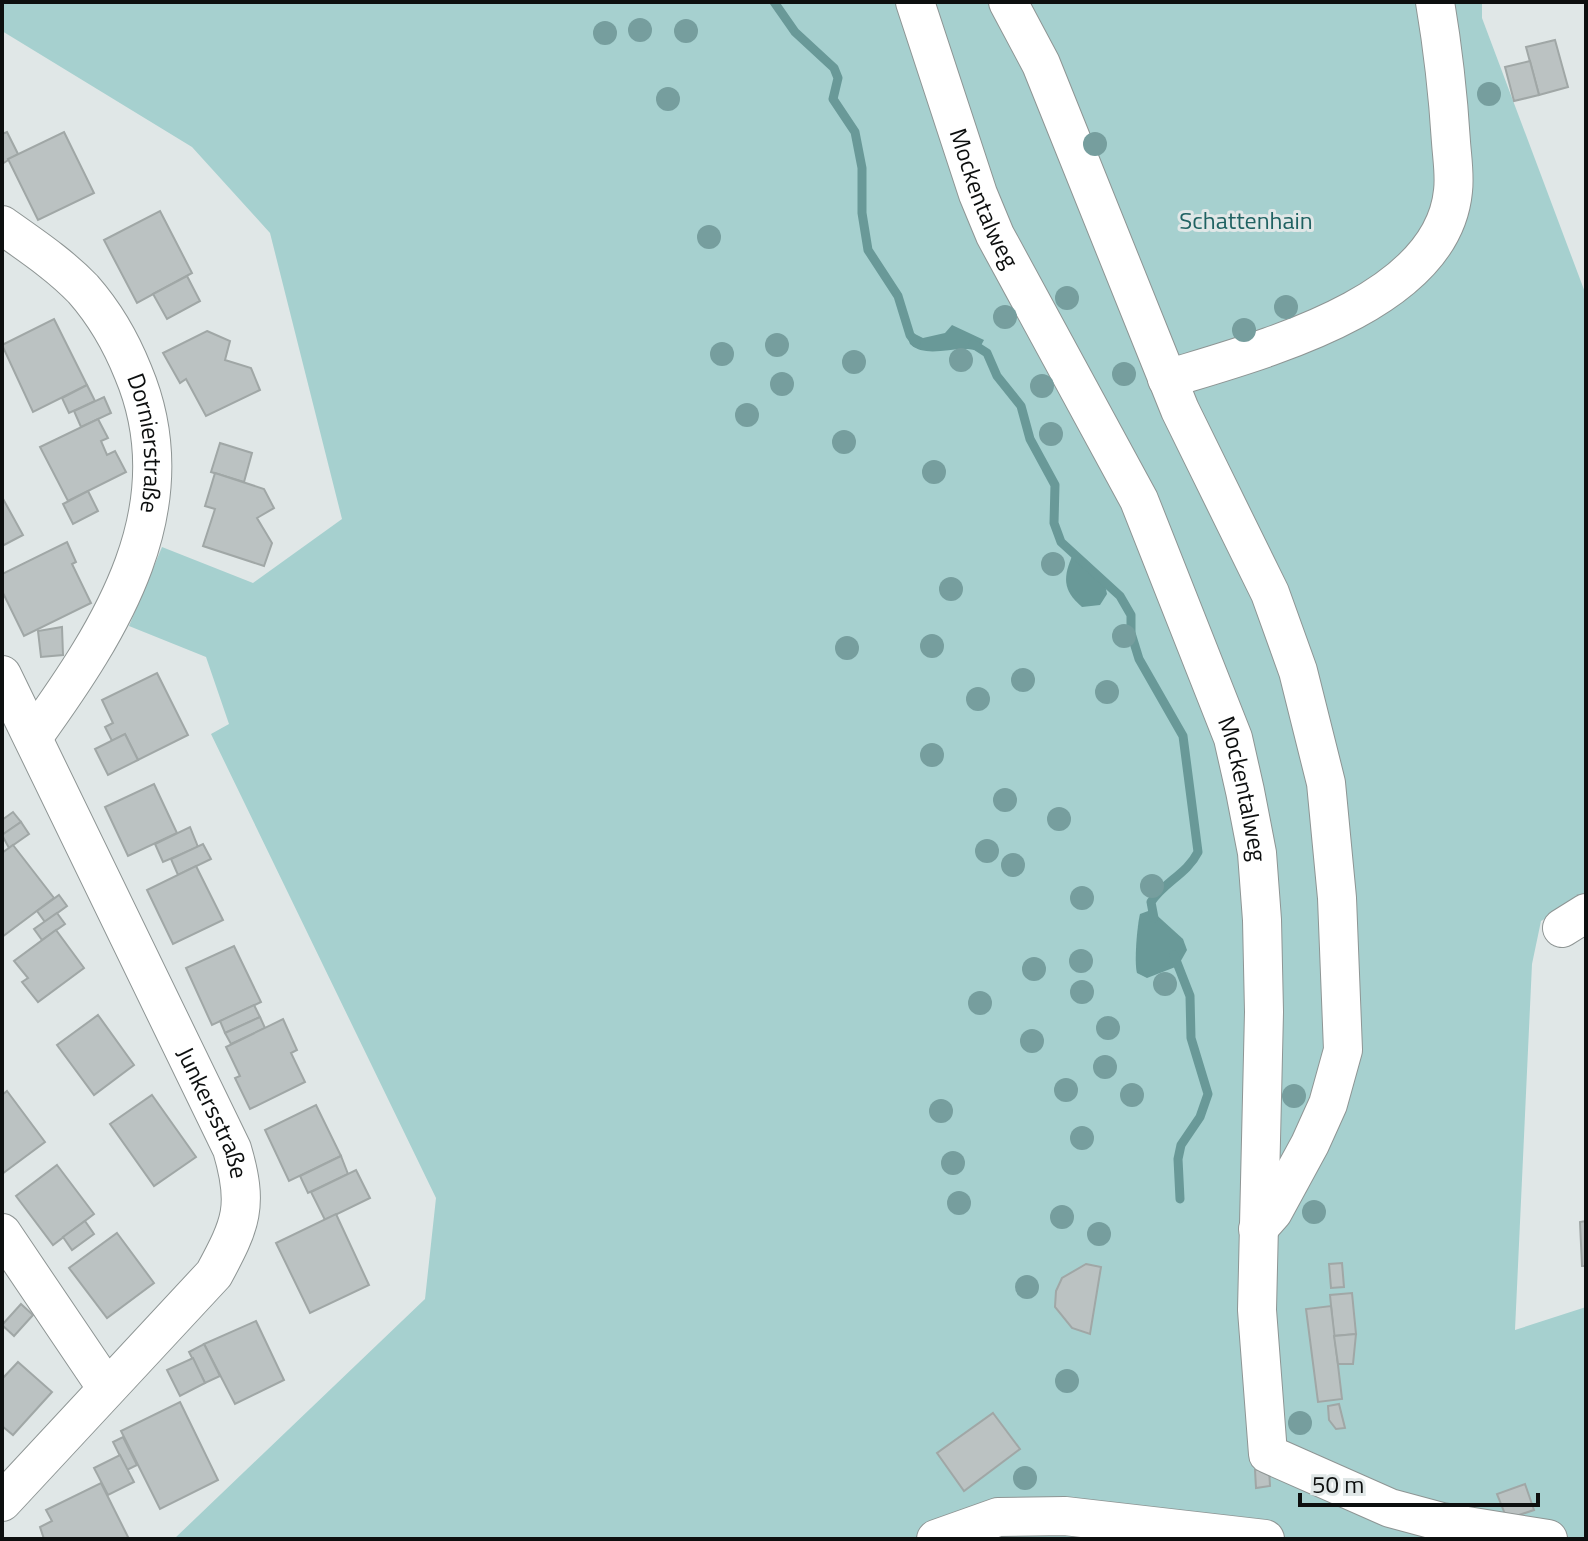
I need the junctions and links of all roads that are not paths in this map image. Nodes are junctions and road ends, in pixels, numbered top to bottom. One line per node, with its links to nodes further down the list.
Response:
1 (915, 2): 8 (street, Mockentalweg)
2 (1008, 2): 5 (street)
3 (1435, 2): 5 (street)
4 (2, 225): 7 (street, Dornierstraße)
5 (1167, 379): 8 (street)
6 (2, 675): 7 (street, Junkersstraße)
7 (34, 736): 10 (street, Junkersstraße)
8 (1258, 1229): 12 (street, Mockentalweg)
9 (2, 1233): 10 (street)
10 (106, 1387): 11 (street, Junkersstraße)
11 (2, 1502)
12 (1434, 1531): 15 (street)
13 (936, 1539): 14 (street)
14 (1265, 1539)
15 (1548, 1539)

